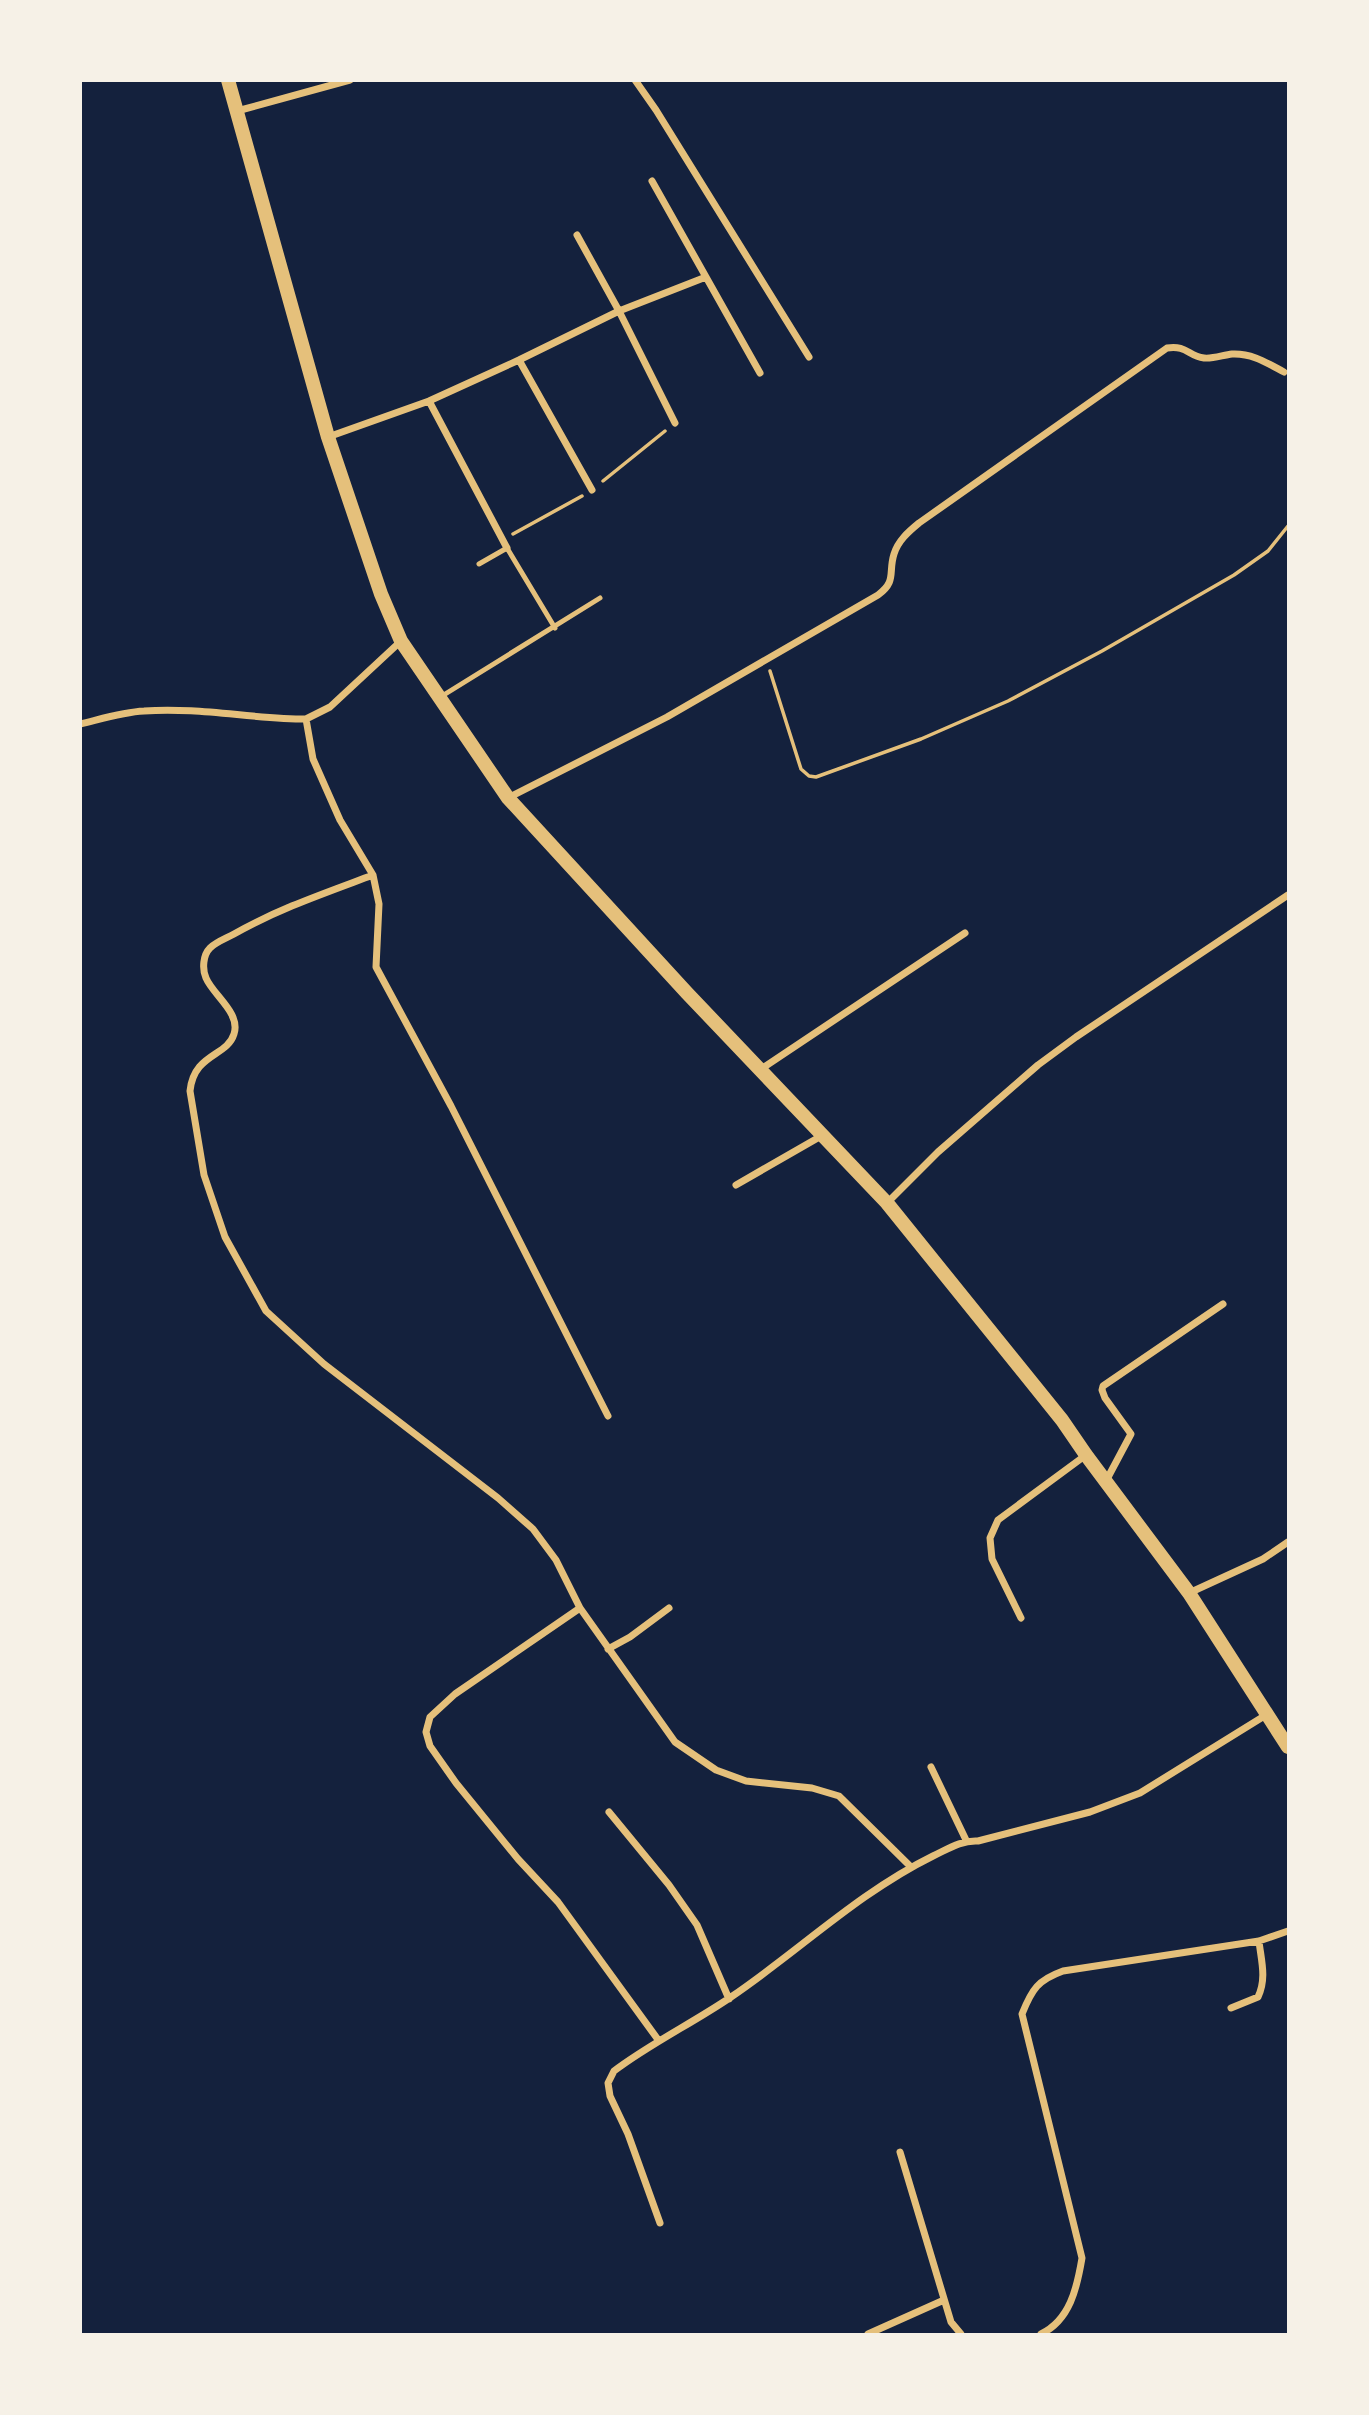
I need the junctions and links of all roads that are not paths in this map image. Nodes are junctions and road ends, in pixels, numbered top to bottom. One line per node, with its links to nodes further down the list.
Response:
1 (228, 80): 4 (main road)
2 (350, 80): 4 (street)
3 (635, 80): 9 (street)
4 (237, 111): 15 (main road)
5 (652, 181): 7 (street)
6 (577, 235): 8 (street)
7 (706, 277): 8 (street); 12 (street)
8 (619, 311): 10 (street); 14 (street)
9 (809, 356)
10 (519, 360): 13 (street); 16 (street)
11 (1284, 372): 25 (street)
12 (760, 373)
13 (429, 401): 15 (street); 17 (street)
14 (675, 423)
15 (328, 437): 21 (main road)
16 (592, 490)
17 (507, 548): 18 (lane); 20 (lane)
18 (480, 564)
19 (600, 598): 20 (lane)
20 (555, 628): 22 (lane)
21 (401, 640): 22 (main road); 23 (street)
22 (440, 697): 25 (main road)
23 (306, 719): 24 (street); 26 (street)
24 (80, 724)
25 (508, 798): 29 (main road)
26 (373, 875): 34 (street); 39 (street)
27 (1289, 895): 32 (street)
28 (965, 933): 29 (street)
29 (761, 1069): 30 (main road)
30 (824, 1135): 31 (street); 32 (main road)
31 (736, 1185)
32 (887, 1203): 35 (main road)
33 (1223, 1304): 36 (street)
34 (608, 1416)
35 (1086, 1455): 36 (main road); 41 (street)
36 (1106, 1481): 38 (main road)
37 (1289, 1542): 38 (street)
38 (1189, 1593): 43 (main road)
39 (580, 1608): 42 (street); 53 (street)
40 (669, 1608): 42 (street)
41 (1021, 1618)
42 (608, 1649): 48 (street)
43 (1266, 1715): 44 (main road); 47 (street)
44 (1289, 1747)
45 (931, 1768): 47 (street)
46 (609, 1812): 51 (street)
47 (966, 1840): 48 (street)
48 (911, 1867): 51 (street)
49 (1289, 1931): 50 (street)
50 (1259, 1941): 52 (street); 59 (street)
51 (729, 1999): 53 (street)
52 (1231, 2008)
53 (659, 2041): 55 (street)
54 (900, 2152): 56 (street)
55 (660, 2224)
56 (944, 2300): 57 (street); 58 (street)
57 (868, 2334)
58 (961, 2334)
59 (1041, 2334)

